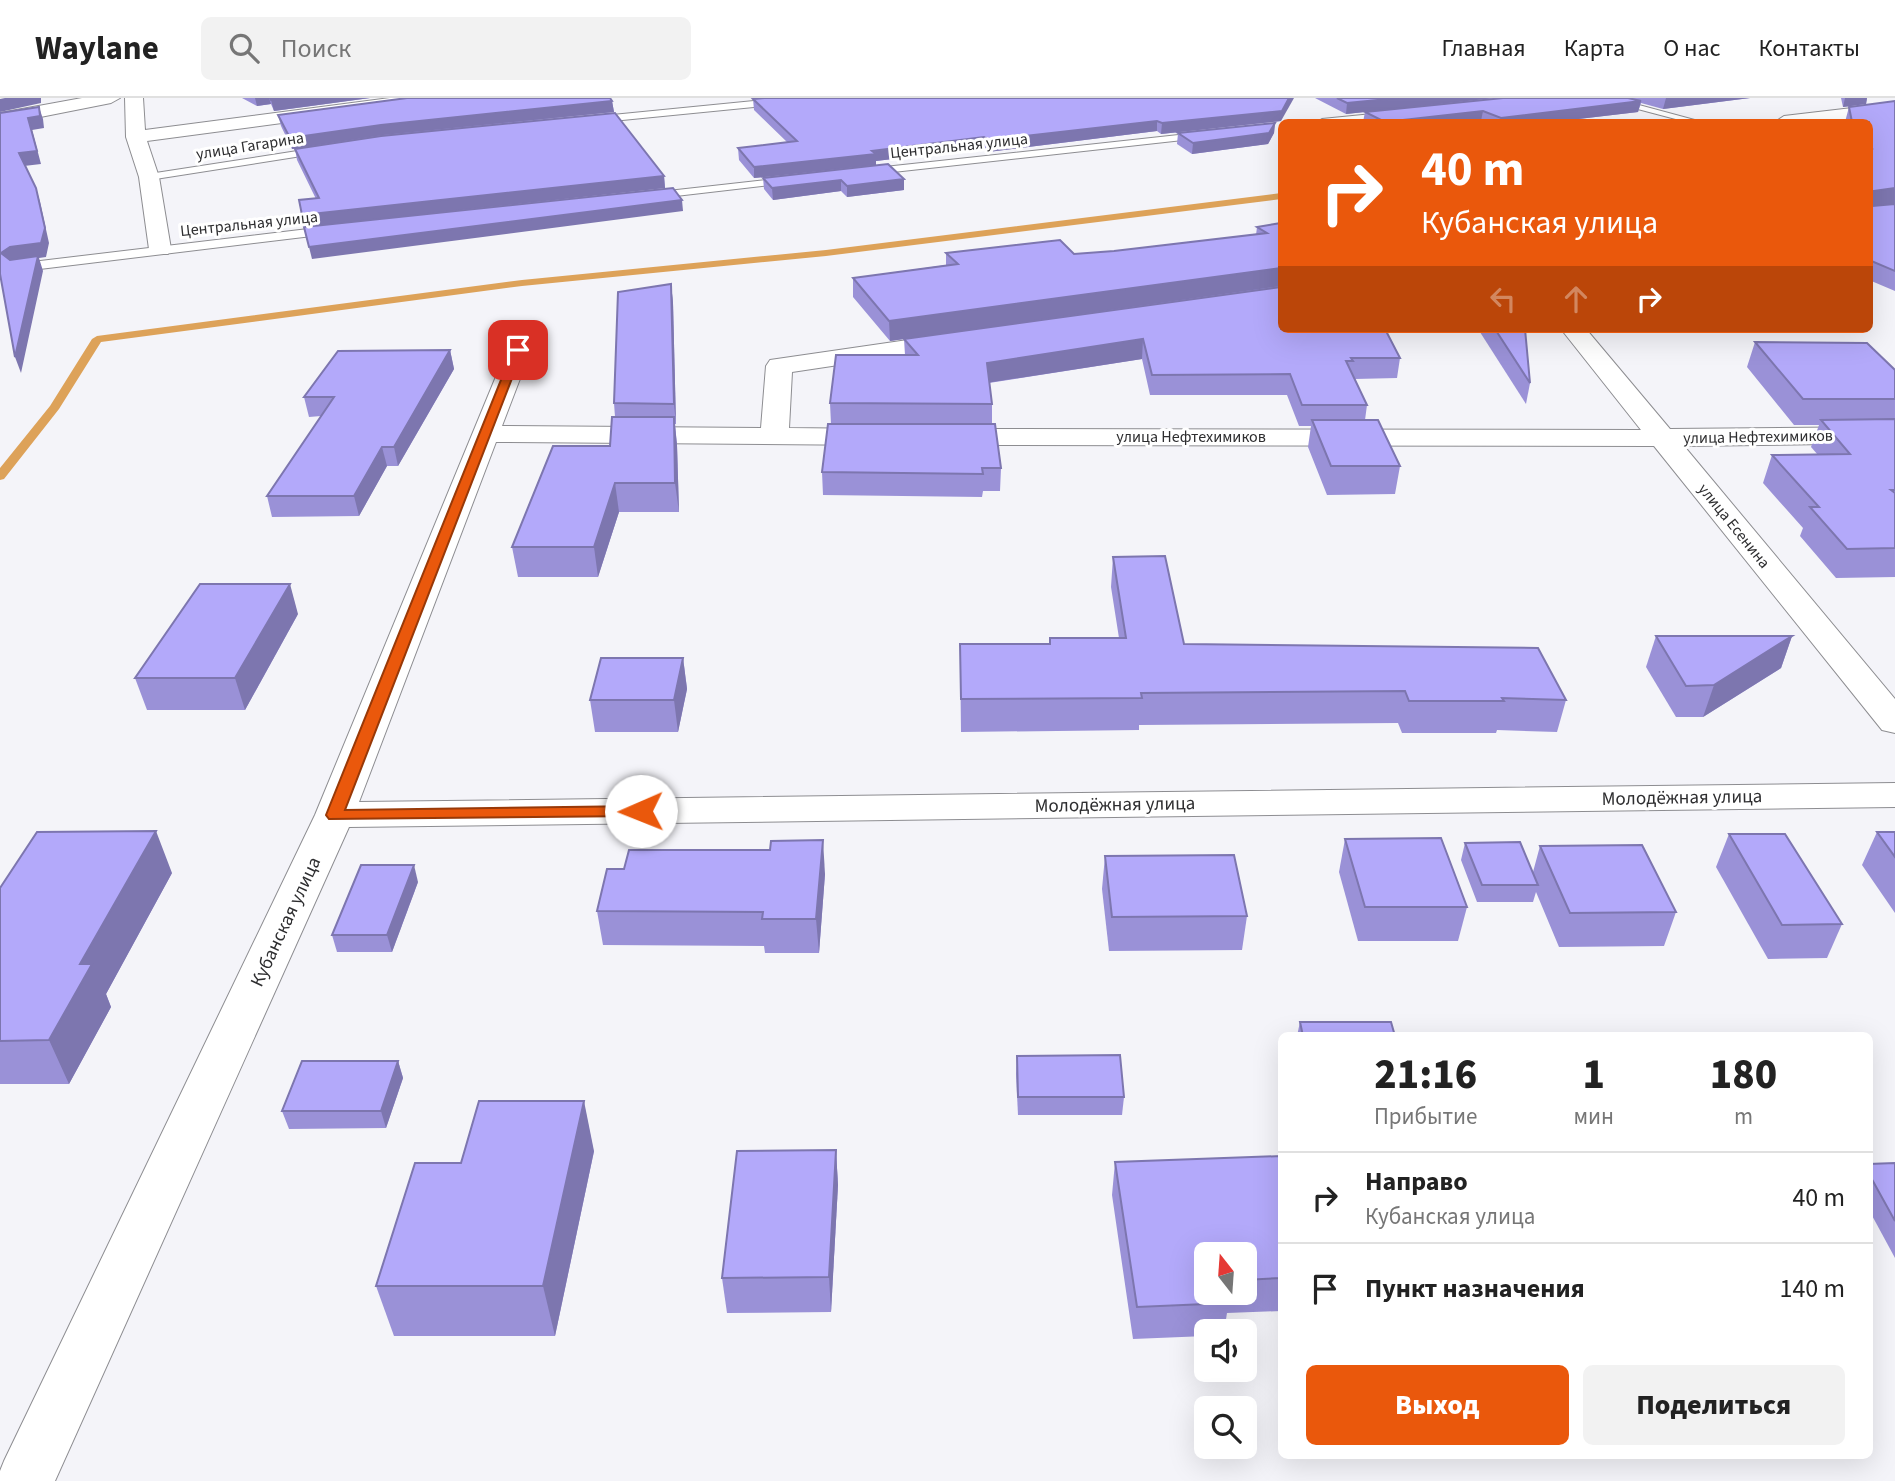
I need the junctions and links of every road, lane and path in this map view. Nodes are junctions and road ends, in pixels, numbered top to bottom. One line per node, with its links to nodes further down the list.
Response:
1 (111, 98): 8 (street)
2 (134, 98): 14 (street)
3 (430, 98): 14 (street)
4 (814, 98): 12 (lane)
5 (1601, 98): 10 (lane)
6 (1895, 108): 11 (street)
7 (1403, 114): 9 (lane)
8 (0, 119)
9 (1352, 119)
10 (1685, 119)
11 (1808, 119)
12 (578, 122)
13 (1226, 133): 16 (lane, Центральная улица)
14 (136, 137): 17 (street)
15 (328, 149): 17 (lane, улица Гагарина)
16 (852, 174)
17 (149, 177): 21 (street)
18 (810, 178): 19 (lane)
19 (631, 198)
20 (340, 230): 21 (lane, Центральная улица)
21 (160, 249): 22 (lane, Центральная улица)
22 (15, 268)
23 (1576, 333): 29 (street, улица Есенина)
24 (983, 338): 28 (street)
25 (518, 350): 26 (street, Кубанская улица)
26 (486, 434): 28 (street, улица Нефтехимиков); 32 (street, Кубанская улица)
27 (1895, 435): 29 (street, улица Нефтехимиков)
28 (774, 437): 29 (street, улица Нефтехимиков)
29 (1662, 438): 30 (street, улица Есенина)
30 (1895, 722)
31 (1895, 795): 32 (street, Молодёжная улица)
32 (335, 815): 33 (street, Кубанская улица)
33 (25, 1481)

